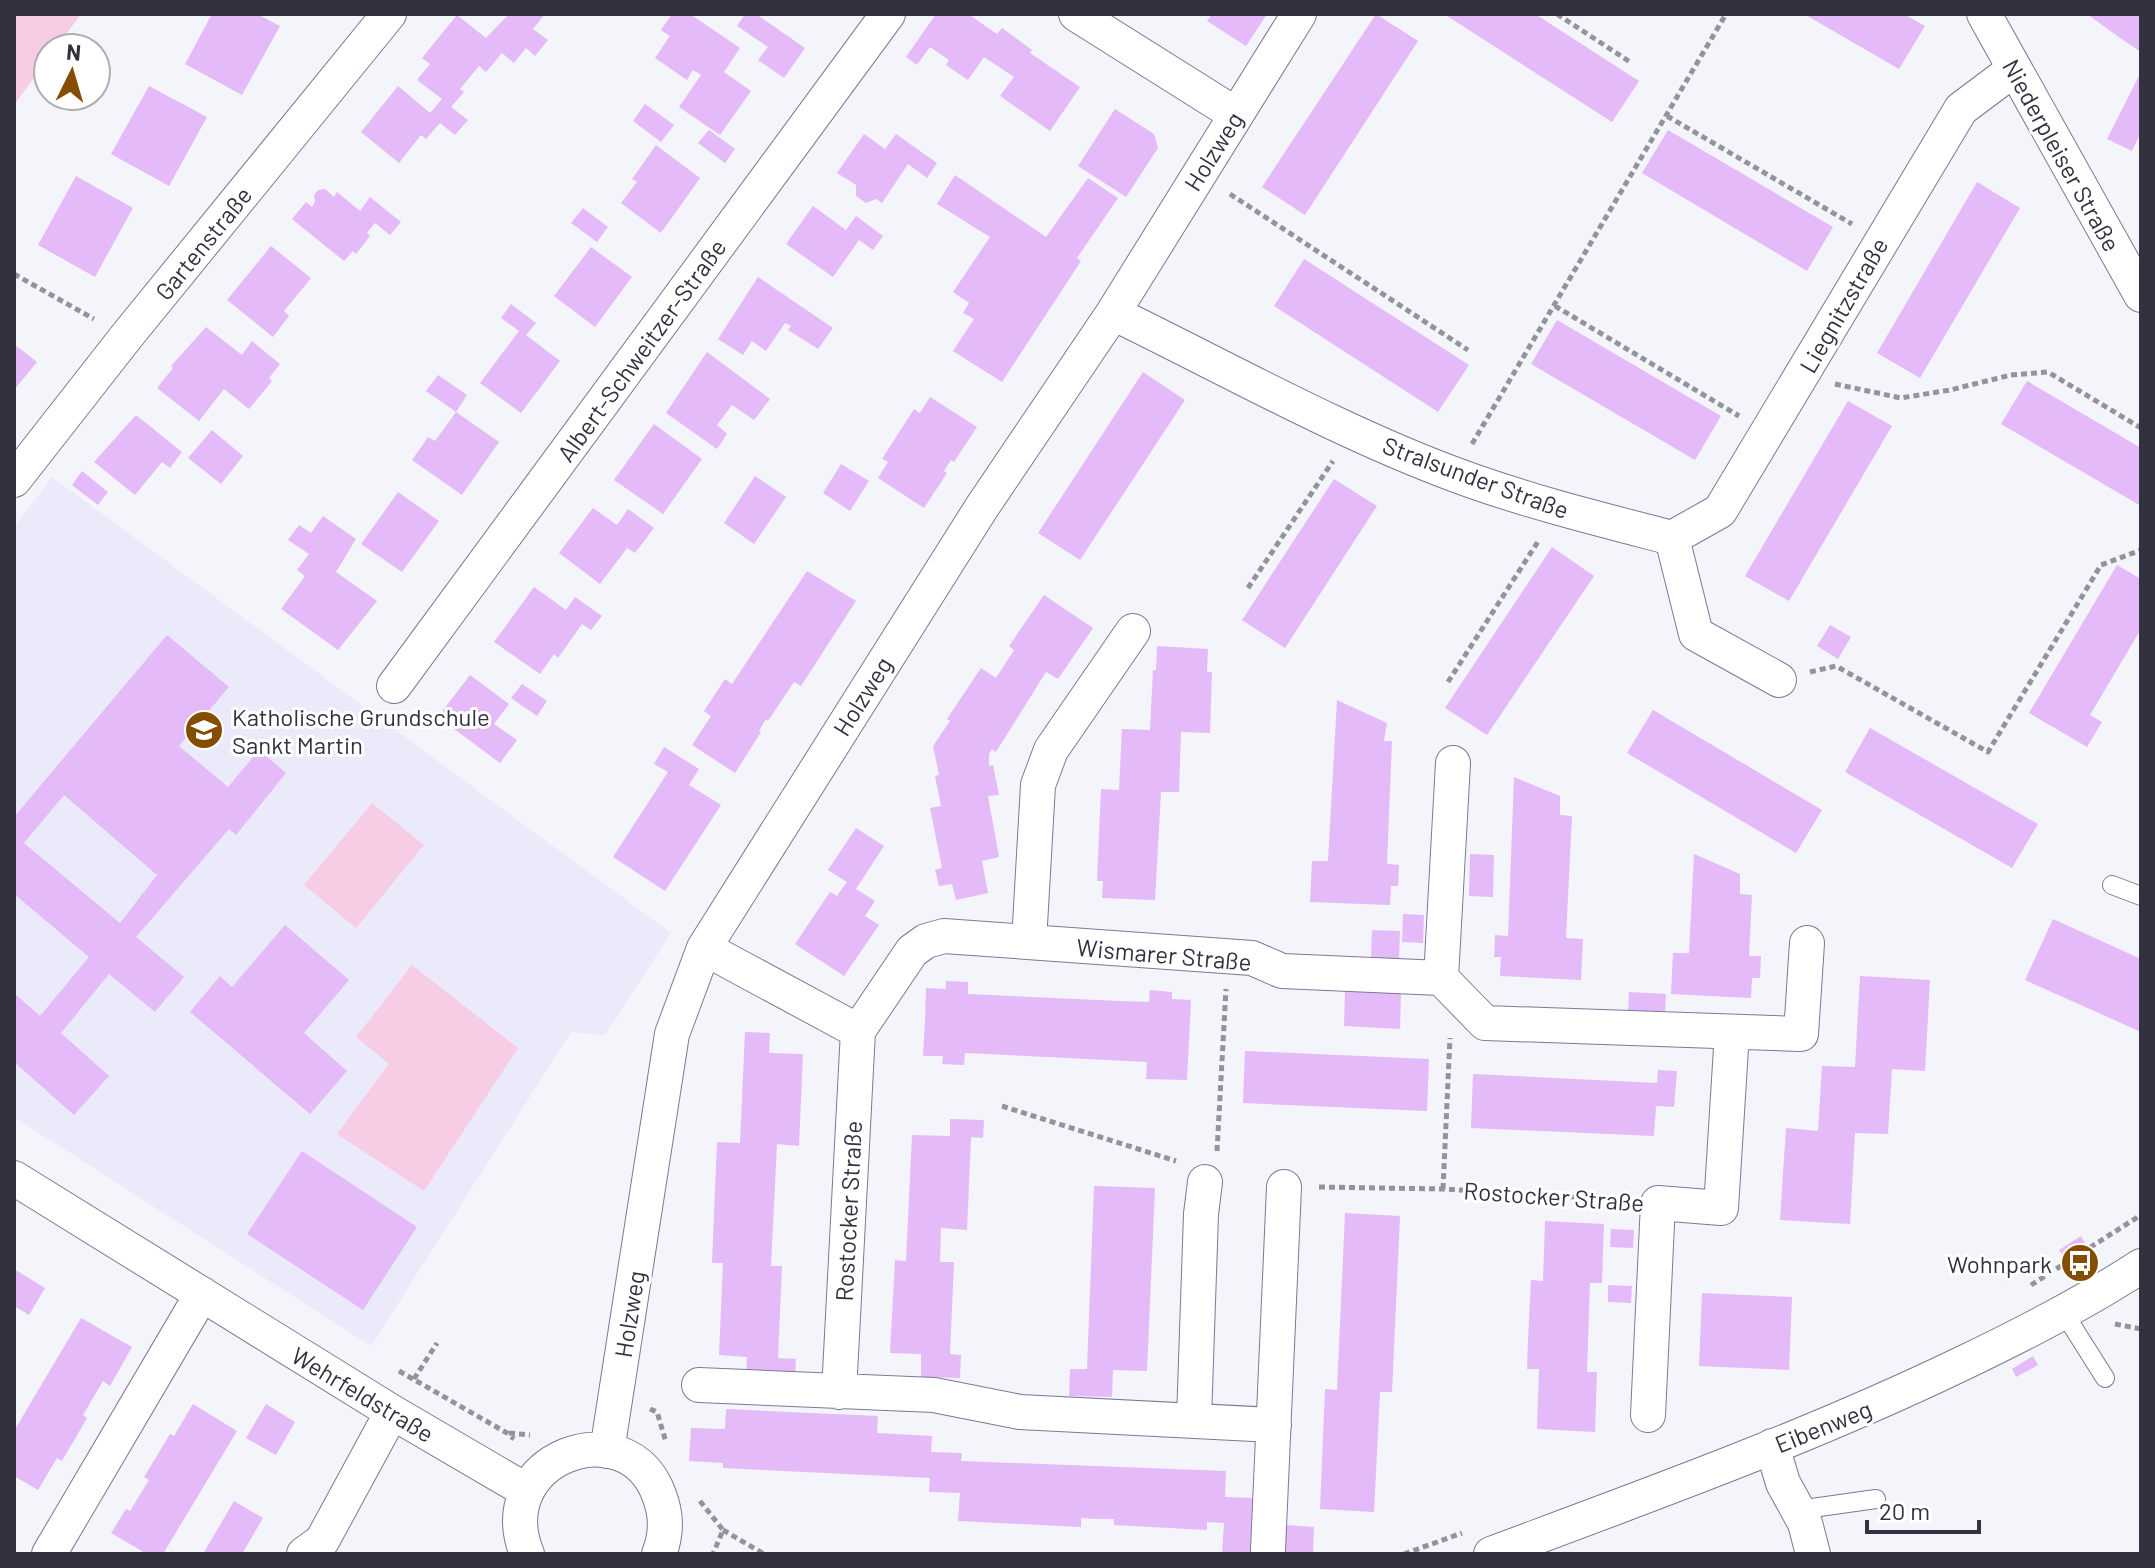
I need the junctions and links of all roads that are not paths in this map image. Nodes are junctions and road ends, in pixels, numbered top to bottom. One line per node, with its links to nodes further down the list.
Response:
1 (389, 14): 10 (street, Gartenstraße)
2 (888, 14): 14 (street, Albert-Schweitzer-Straße)
3 (1076, 14): 7 (street)
4 (1299, 14): 7 (street, Holzweg)
5 (1984, 14): 6 (street, Niederpleiser Straße)
6 (2013, 70): 8 (street, Niederpleiser Straße); 11 (street, Liegnitzstraße)
7 (1235, 114): 9 (street, Holzweg)
8 (2141, 295)
9 (1113, 313): 11 (street, Stralsunder Straße); 20 (street, Holzweg)
10 (16, 475)
11 (1672, 538): 13 (street)
12 (1133, 631): 18 (street)
13 (1779, 680)
14 (394, 686)
15 (1453, 763): 21 (street)
16 (2112, 885): 17 (lane)
17 (2141, 896)
18 (1029, 942): 21 (street, Wismarer Straße); 22 (street, Wismarer Straße)
19 (1807, 943): 23 (street)
20 (704, 948): 22 (street); 38 (street, Holzweg)
21 (1441, 978): 23 (street)
22 (858, 1031): 32 (street, Rostocker Straße)
23 (1732, 1032): 34 (street, Rostocker Straße)
24 (14, 1178): 28 (street, Wehrfeldstraße)
25 (1205, 1182): 35 (street)
26 (1284, 1187): 36 (street)
27 (2141, 1266): 29 (street, Eibenweg)
28 (202, 1294): 33 (street, Wehrfeldstraße); 44 (street)
29 (2064, 1313): 30 (lane); 37 (street, Eibenweg)
30 (2105, 1378)
31 (699, 1385): 32 (street)
32 (839, 1392): 35 (street)
33 (392, 1412): 39 (street, Wehrfeldstraße); 45 (street)
34 (1648, 1415)
35 (1194, 1420): 36 (street)
36 (1274, 1425): 42 (street)
37 (1772, 1446): 41 (street); 47 (street, Eibenweg)
38 (607, 1451): 39 (street); 43 (street)
39 (527, 1491): 46 (street)
40 (1876, 1499): 41 (lane)
41 (1798, 1510): 48 (street)
42 (1268, 1550)
43 (663, 1553)
44 (49, 1554)
45 (304, 1554)
46 (527, 1554)
47 (1491, 1554)
48 (1813, 1554)

